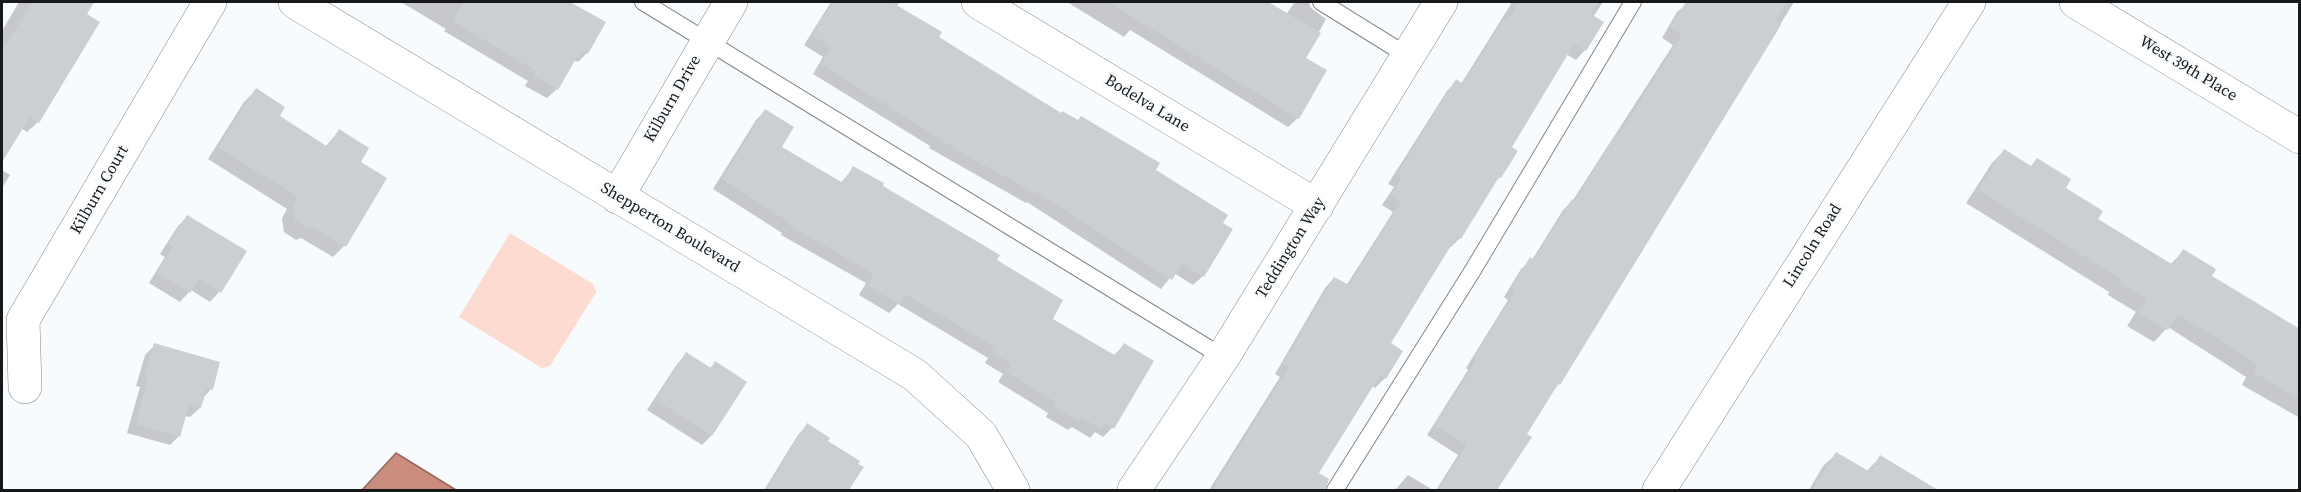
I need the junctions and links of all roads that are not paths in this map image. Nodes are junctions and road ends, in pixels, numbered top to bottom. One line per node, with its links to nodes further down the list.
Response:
1 (210, 2): 17 (street, Kilburn Court)
2 (295, 2): 14 (street, Shepperton Boulevard)
3 (643, 2): 11 (lane)
4 (731, 2): 11 (street, Kilburn Drive)
5 (978, 2): 15 (street, Bodelva Lane)
6 (1321, 2): 12 (lane)
7 (1441, 2): 12 (street, Teddington Way)
8 (1634, 2): 20 (lane)
9 (1969, 2): 21 (street, Lincoln Road)
10 (2076, 2): 13 (street, West 39th Place)
11 (706, 41): 14 (street, Kilburn Drive); 16 (lane)
12 (1408, 56): 15 (street, Teddington Way)
13 (2300, 137)
14 (617, 197): 18 (street, Shepperton Boulevard)
15 (1317, 206): 16 (street, Teddington Way)
16 (1222, 357): 19 (street, Teddington Way)
17 (25, 387)
18 (1013, 490)
19 (1134, 490)
20 (1335, 490)
21 (1659, 490)

